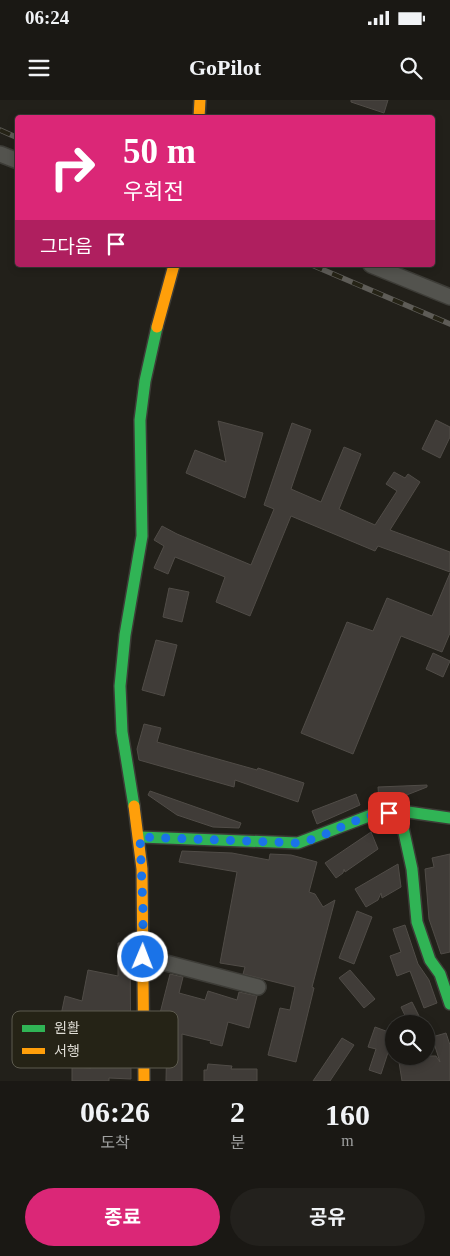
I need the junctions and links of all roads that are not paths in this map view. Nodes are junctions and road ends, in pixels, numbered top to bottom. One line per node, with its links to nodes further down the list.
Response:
1 (200, 100): 2 (street)
2 (199, 115)
3 (0, 154): 4 (street)
4 (15, 160)
5 (173, 267): 10 (street)
6 (377, 267): 7 (street)
7 (450, 296)
8 (400, 814): 9 (street); 10 (street); 13 (street)
9 (450, 818)
10 (140, 837): 11 (street)
11 (143, 957): 12 (street); 14 (street)
12 (258, 987)
13 (450, 1004)
14 (143, 1011)
15 (144, 1068): 16 (street)
16 (144, 1081)

